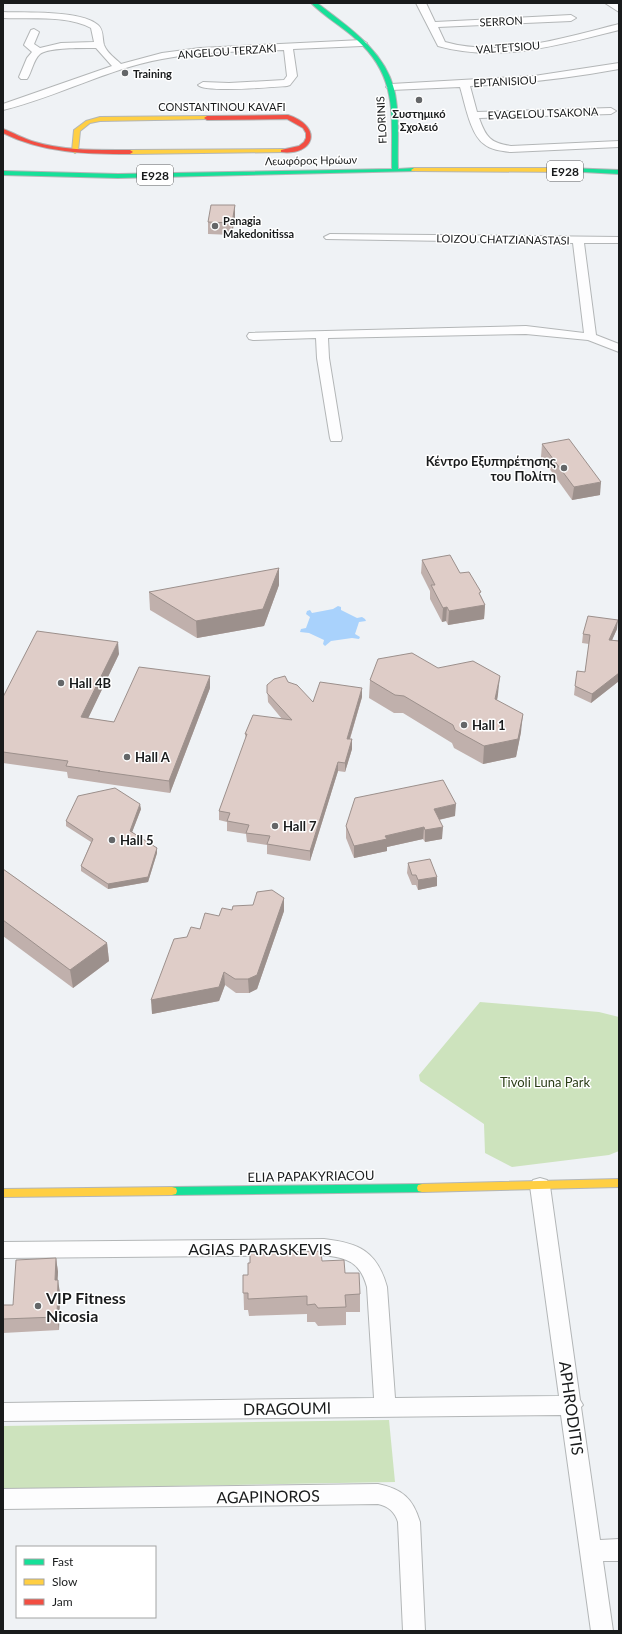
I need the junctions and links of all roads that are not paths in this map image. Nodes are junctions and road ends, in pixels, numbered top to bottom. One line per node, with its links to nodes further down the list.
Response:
1 (314, 3): 10 (street, FLORINIS)
2 (420, 3): 7 (street, VALTETSIOU)
3 (610, 3): 4 (street)
4 (619, 9)
5 (3, 16): 11 (street)
6 (571, 18): 7 (street, SERRON)
7 (431, 25): 8 (street, VALTETSIOU)
8 (619, 27)
9 (34, 32): 13 (street)
10 (362, 43): 12 (street, ANGELOU TERZAKI); 19 (street, FLORINIS)
11 (99, 45): 13 (street); 15 (street)
12 (288, 47): 15 (street, ANGELOU TERZAKI); 18 (street)
13 (38, 51): 16 (street)
14 (619, 66): 17 (street, EPTANISIOU)
15 (118, 67): 20 (street, ANGELOU TERZAKI)
16 (24, 77)
17 (464, 83): 19 (street, EPTANISIOU); 22 (street)
18 (203, 85)
19 (391, 87): 26 (street, FLORINIS)
20 (3, 107)
21 (611, 111): 22 (street, EVAGELOU TSAKONA)
22 (474, 115): 24 (street)
23 (3, 131): 25 (street, CONSTANTINOU KAVAFI)
24 (619, 144)
25 (75, 151): 25 (street, CONSTANTINOU KAVAFI)
26 (395, 171): 27 (street, Λεωφόρος Ηρώων / E928); 28 (street, Λεωφόρος Ηρώων / E928)
27 (619, 172)
28 (3, 173)
29 (330, 237): 30 (street, LOIZOU CHATZIANASTASI)
30 (578, 240): 31 (street); 34 (street, LOIZOU CHATZIANASTASI)
31 (619, 240)
32 (322, 335): 33 (street); 34 (street); 36 (street)
33 (253, 336)
34 (590, 337): 35 (street)
35 (619, 348)
36 (336, 438)
37 (619, 1182): 38 (street, ELIA PAPAKYRIACOU)
38 (540, 1186): 39 (street, ELIA PAPAKYRIACOU); 41 (street, APHRODITIS)
39 (3, 1193)
40 (3, 1250): 42 (street, AGIAS PARASKEVIS)
41 (572, 1405): 42 (street, DRAGOUMI); 46 (street, APHRODITIS)
42 (385, 1407): 43 (street, DRAGOUMI)
43 (3, 1412)
44 (3, 1499): 47 (street, AGAPINOROS)
45 (619, 1550): 46 (street)
46 (592, 1551): 48 (street, APHRODITIS)
47 (414, 1631)
48 (602, 1631)

